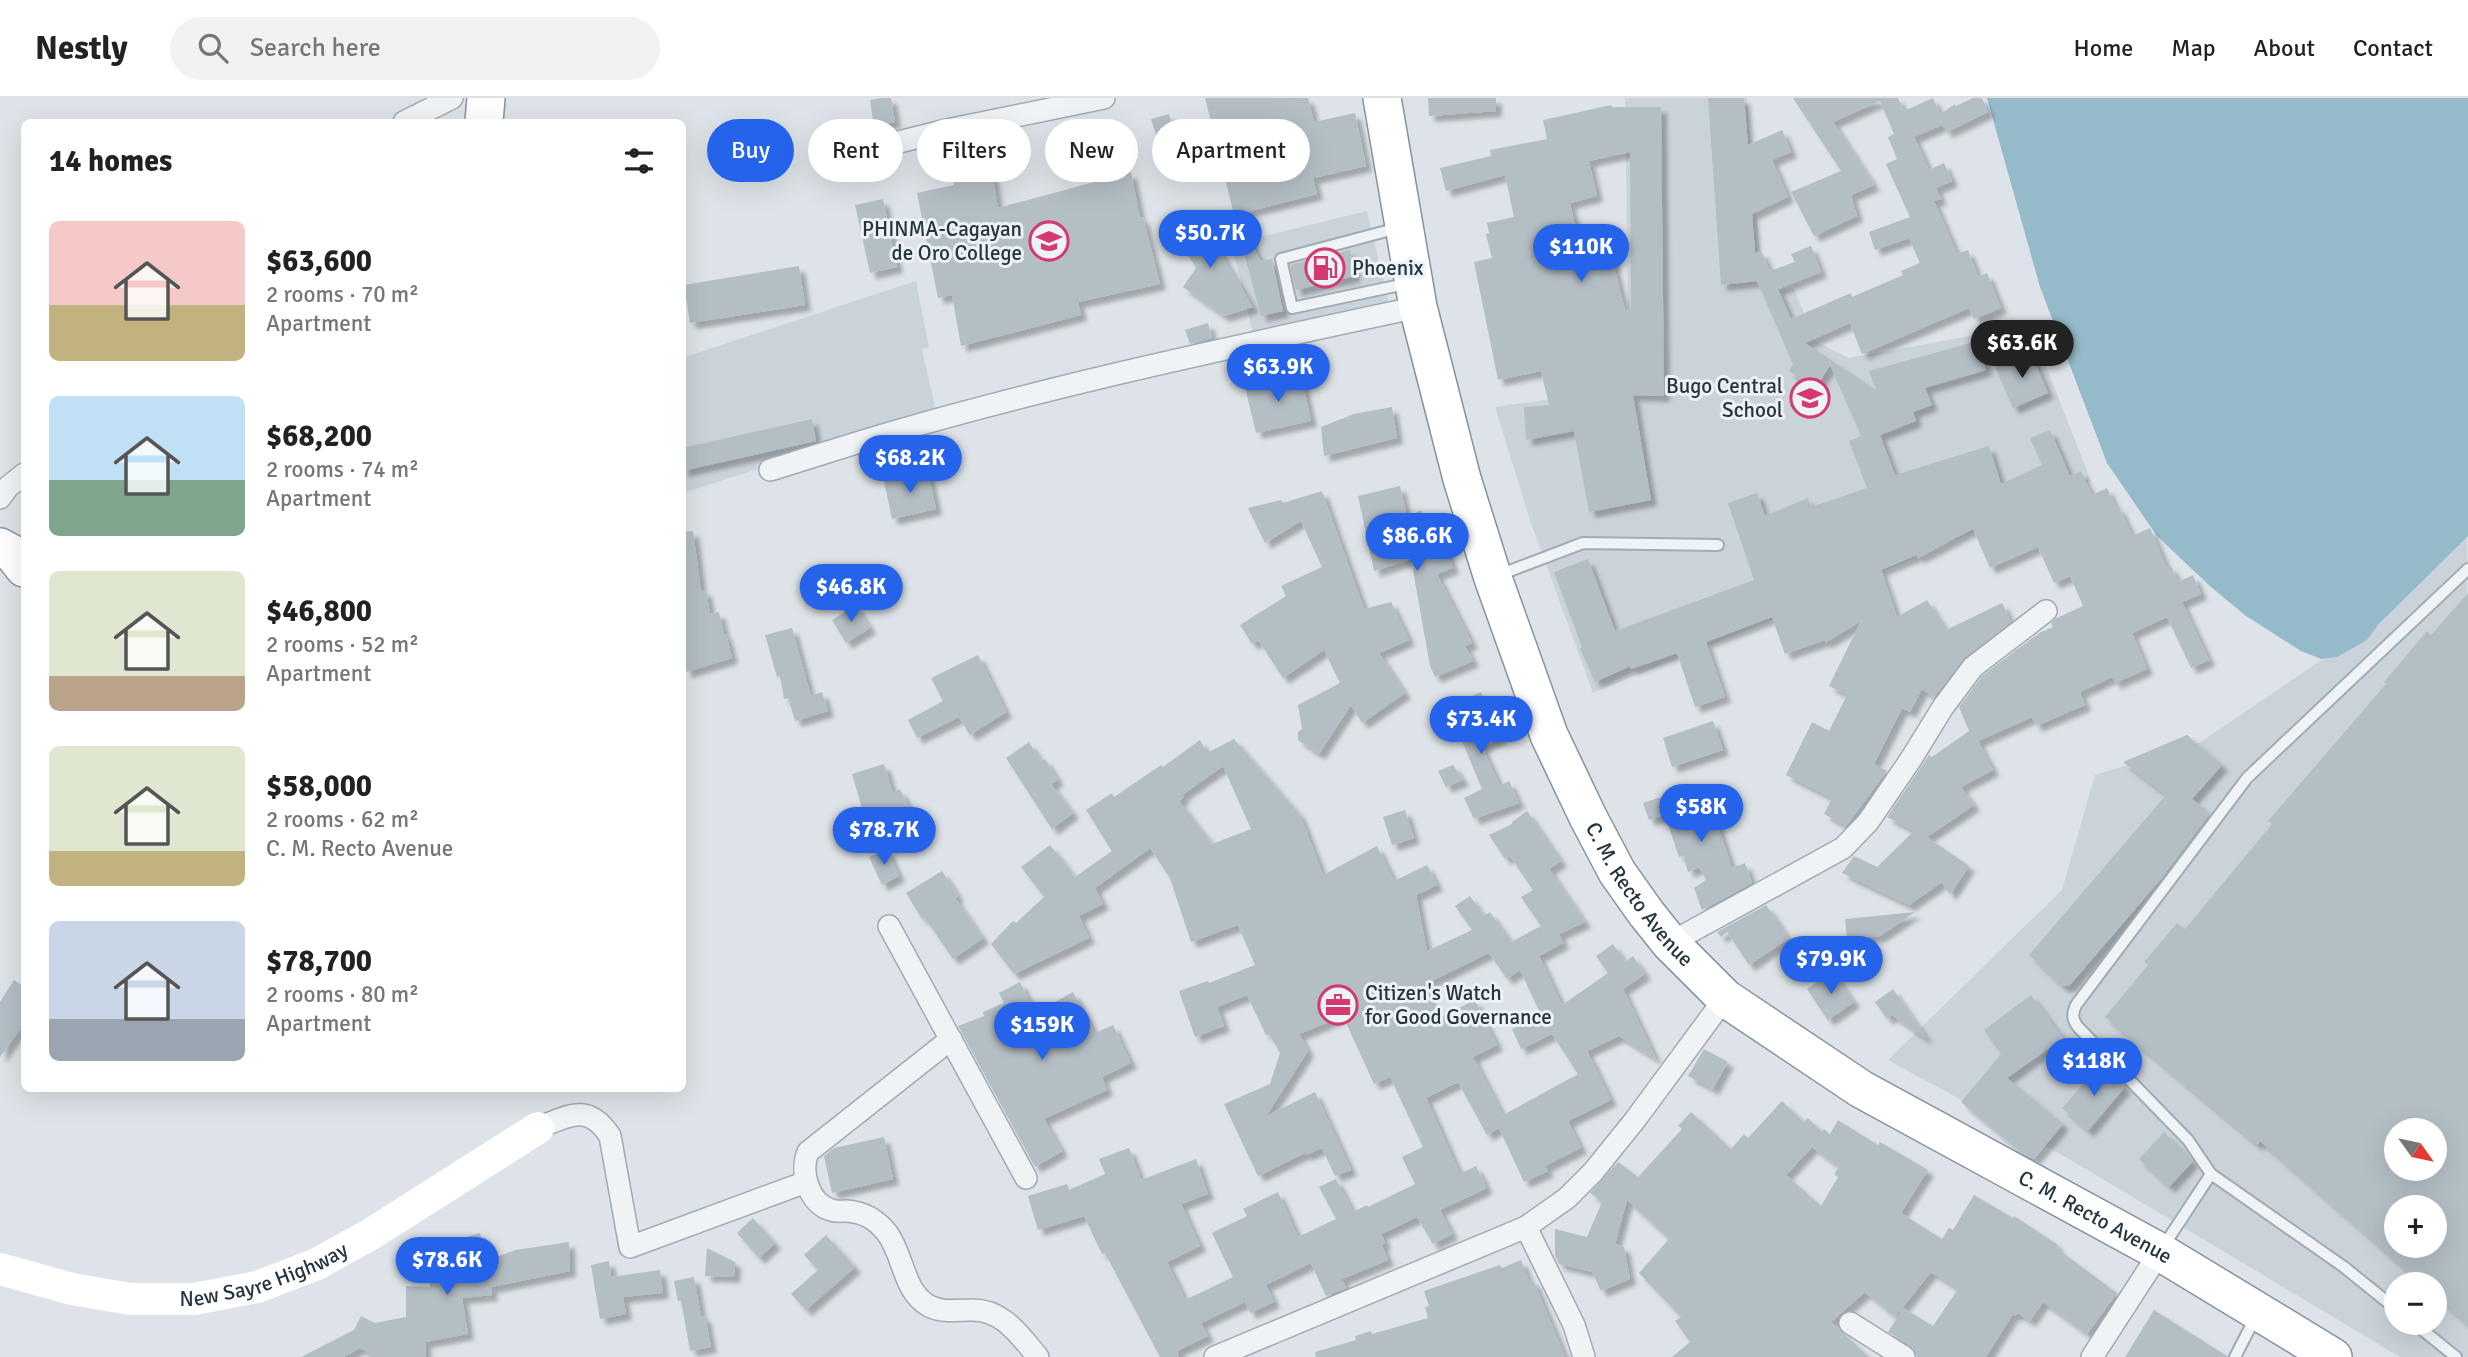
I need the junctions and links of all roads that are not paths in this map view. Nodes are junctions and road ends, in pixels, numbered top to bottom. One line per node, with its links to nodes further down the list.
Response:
1 (452, 98): 5 (street)
2 (486, 98): 6 (highway)
3 (1104, 98): 7 (street)
4 (1382, 98): 8 (highway, C. M. Recto Avenue)
5 (410, 119)
6 (484, 119)
7 (903, 141)
8 (1404, 226): 9 (highway, C. M. Recto Avenue); 9 (lane)
9 (1416, 294): 10 (street); 17 (highway, C. M. Recto Avenue)
10 (770, 470)
11 (21, 476): 12 (street)
12 (0, 498)
13 (1718, 545): 17 (lane)
14 (0, 547): 15 (highway)
15 (21, 564)
16 (2468, 569): 24 (lane)
17 (1493, 578): 20 (highway, C. M. Recto Avenue)
18 (2046, 611): 20 (street)
19 (889, 926): 22 (street)
20 (1670, 943): 21 (highway, C. M. Recto Avenue)
21 (1724, 998): 27 (street); 28 (highway, C. M. Recto Avenue)
22 (951, 1040): 25 (street); 26 (street)
23 (538, 1128): 26 (street); 29 (main road, New Sayre Highway)
24 (2211, 1174): 28 (lane); 30 (lane)
25 (1026, 1178)
26 (806, 1182): 35 (street)
27 (1526, 1227): 36 (street); 37 (street)
28 (2160, 1252): 31 (highway, C. M. Recto Avenue); 39 (street)
29 (0, 1269)
30 (2384, 1299)
31 (2259, 1312): 34 (highway, C. M. Recto Avenue); 40 (lane)
32 (1850, 1323): 38 (street)
33 (2428, 1335): 41 (lane)
34 (2325, 1355)
35 (1038, 1357)
36 (1215, 1357)
37 (1584, 1357)
38 (1904, 1357)
39 (2092, 1357)
40 (2235, 1357)
41 (2456, 1357)

